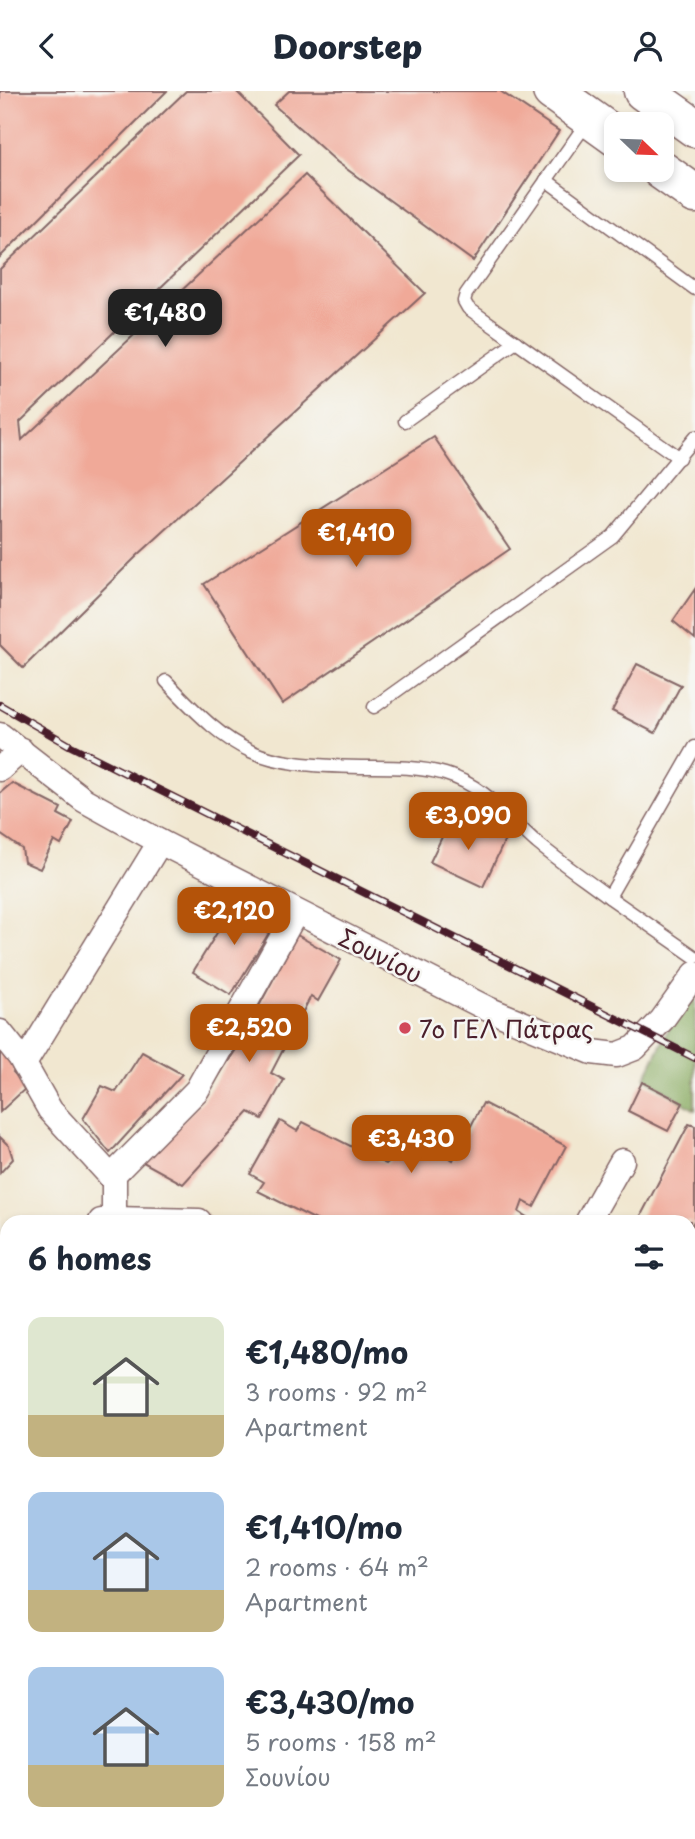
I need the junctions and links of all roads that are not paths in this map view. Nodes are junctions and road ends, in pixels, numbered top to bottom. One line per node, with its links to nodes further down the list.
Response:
1 (552, 91): 3 (main road)
2 (643, 91): 4 (main road)
3 (603, 128): 6 (lane)
4 (695, 128)
5 (674, 179): 7 (main road)
6 (546, 180): 8 (lane); 9 (lane)
7 (695, 194)
8 (695, 289)
9 (516, 342): 10 (lane); 12 (lane)
10 (405, 421)
11 (695, 437): 12 (lane)
12 (680, 458): 14 (lane)
13 (166, 681): 20 (lane)
14 (374, 707)
15 (0, 735): 17 (street, Σουνίου)
16 (695, 747): 20 (lane)
17 (21, 750): 18 (street); 19 (street, Σουνίου)
18 (0, 769)
19 (160, 842): 21 (street, Σουνίου); 25 (street)
20 (609, 897): 22 (lane)
21 (296, 912): 23 (street, Σουνίου); 27 (street)
22 (695, 957)
23 (695, 974)
24 (0, 1033): 25 (street)
25 (24, 1064): 27 (street)
26 (622, 1161): 29 (street)
27 (112, 1179): 28 (street)
28 (108, 1215)
29 (591, 1215)

